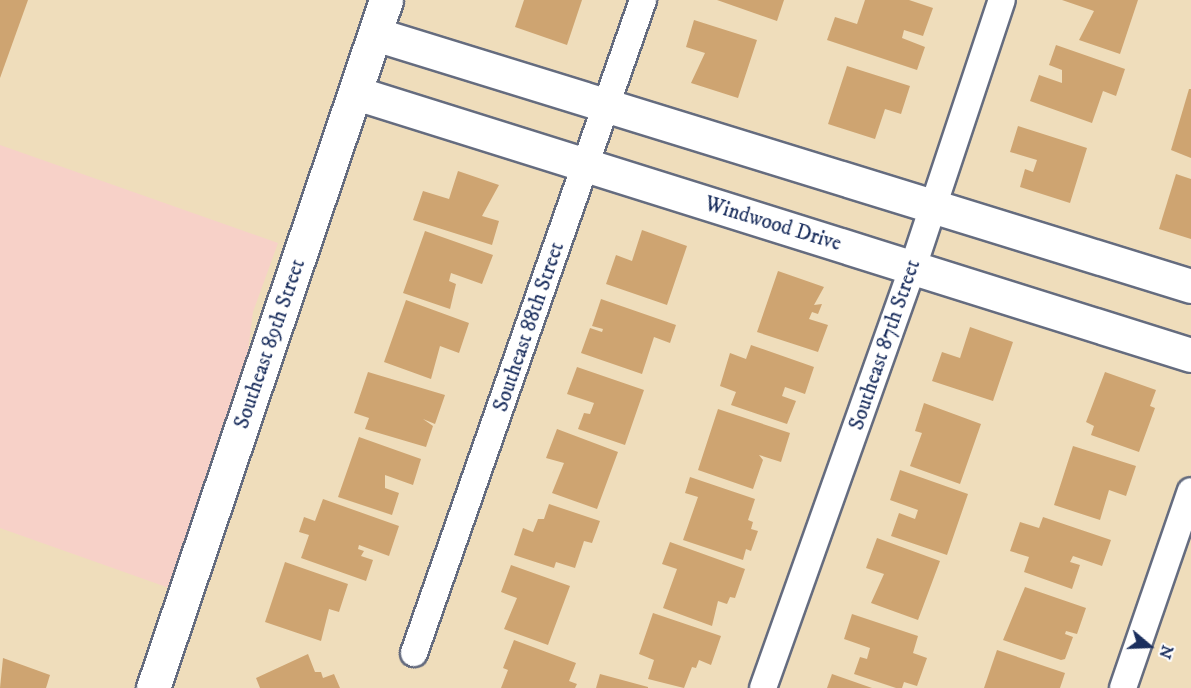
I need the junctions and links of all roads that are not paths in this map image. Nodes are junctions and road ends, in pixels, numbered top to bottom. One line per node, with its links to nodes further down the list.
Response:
1 (386, 0): 4 (street, Southeast 89th Street)
2 (643, 0): 6 (street, Southeast 88th Street)
3 (1002, 0): 8 (street, Southeast 87th Street)
4 (375, 34): 5 (street, Southeast 89th Street); 6 (street)
5 (356, 93): 7 (street, Windwood Drive); 14 (street, Southeast 89th Street)
6 (607, 104): 7 (street, Southeast 88th Street); 8 (street)
7 (585, 166): 9 (street, Windwood Drive); 13 (street, Southeast 88th Street)
8 (933, 204): 9 (street, Southeast 87th Street); 10 (street)
9 (913, 267): 11 (street, Windwood Drive); 15 (street, Southeast 87th Street)
10 (1191, 286)
11 (1191, 356)
12 (1191, 491): 16 (street)
13 (414, 653)
14 (153, 688)
15 (763, 688)
16 (1123, 688)

